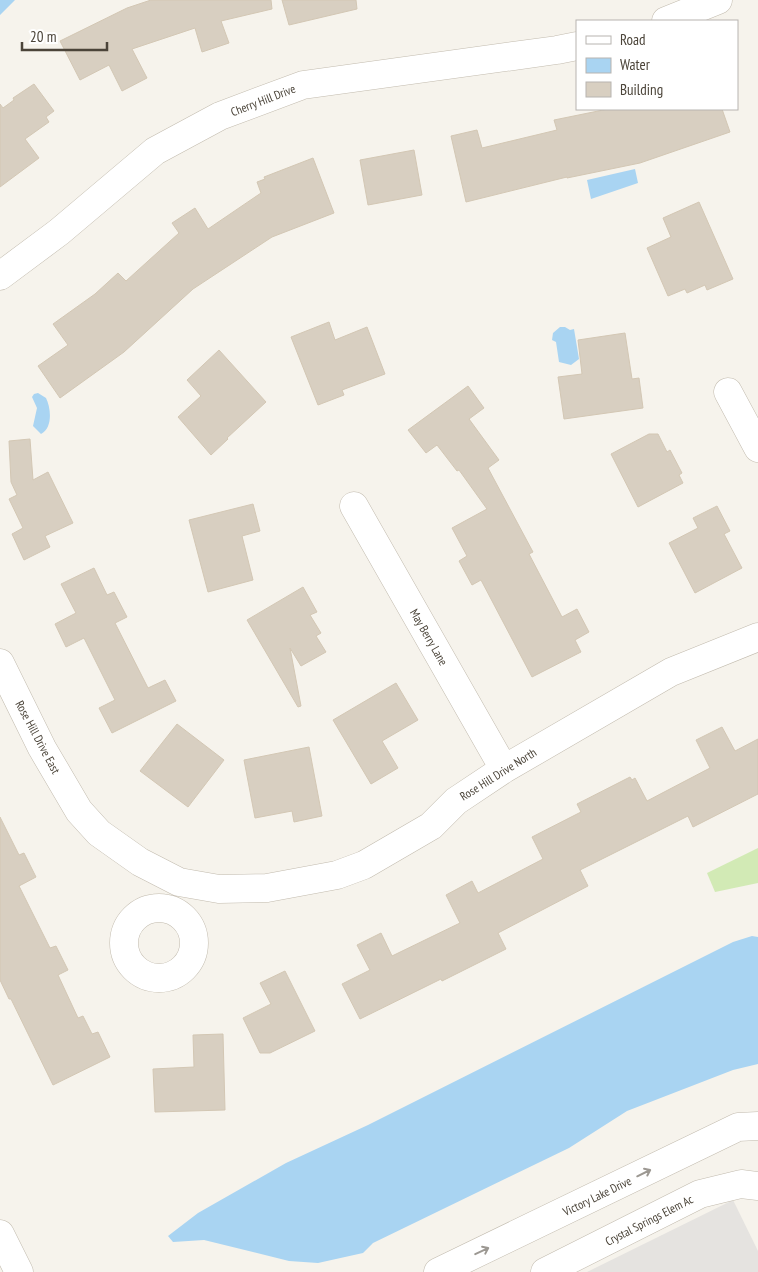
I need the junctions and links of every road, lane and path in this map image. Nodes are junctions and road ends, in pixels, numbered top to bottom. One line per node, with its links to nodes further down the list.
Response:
1 (718, 0): 2 (street)
2 (668, 20)
3 (576, 46): 4 (street, Cherry Hill Drive)
4 (0, 276)
5 (728, 392): 6 (street)
6 (758, 448)
7 (354, 506): 10 (street, May Berry Lane)
8 (758, 637): 10 (street, Rose Hill Drive North)
9 (0, 663): 11 (street, Rose Hill Drive East)
10 (504, 769): 12 (street, Rose Hill Drive North)
11 (79, 811): 12 (street, Rose Hill Drive North)
12 (179, 882): 13 (street)
13 (170, 910)
14 (758, 1126): 18 (street, Victory Lake Drive, one-way to 14)
15 (758, 1186): 19 (street, Crystal Springs Elem Ac)
16 (0, 1234): 17 (street)
17 (19, 1272)
18 (438, 1272)
19 (545, 1272)

